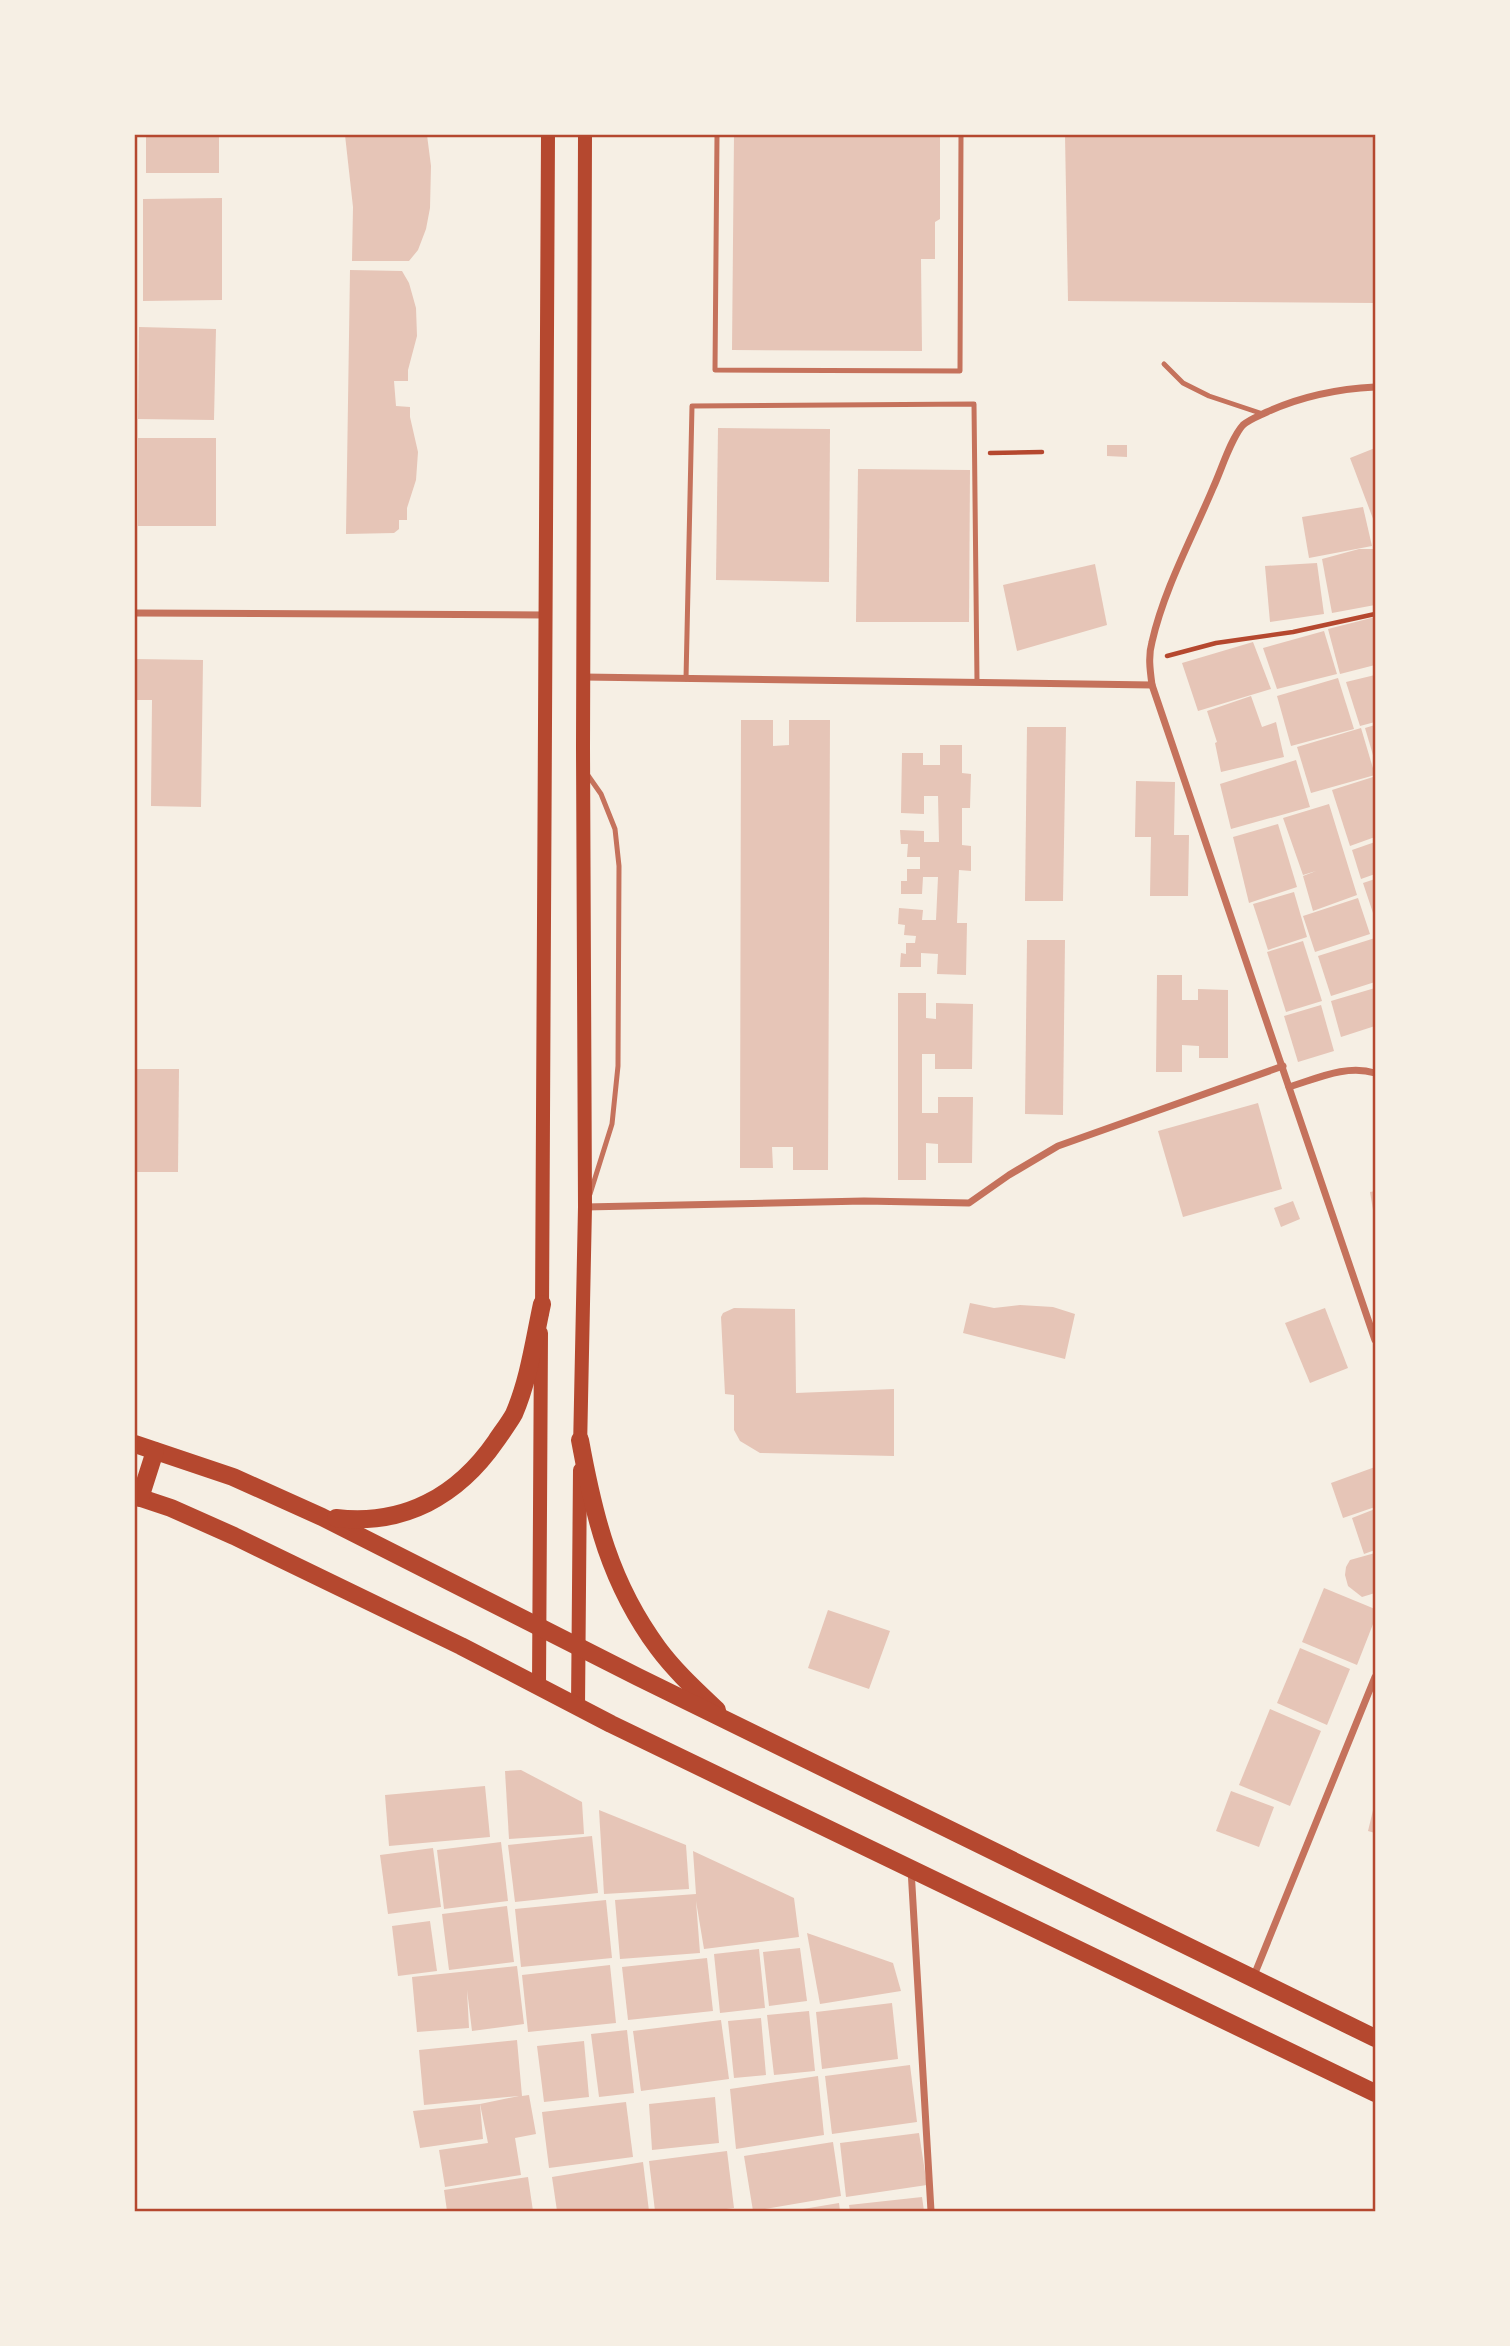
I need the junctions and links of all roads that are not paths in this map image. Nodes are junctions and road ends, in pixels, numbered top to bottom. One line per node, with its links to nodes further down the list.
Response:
1 (548, 135): 9 (main road)
2 (585, 135): 10 (main road)
3 (717, 135): 4 (lane)
4 (961, 135)
5 (1164, 364): 7 (lane)
6 (1375, 387): 7 (street)
7 (1263, 414): 13 (street)
8 (135, 613): 9 (street)
9 (545, 615): 19 (main road)
10 (583, 677): 11 (street); 14 (main road)
11 (686, 679): 12 (street); 12 (lane)
12 (977, 682): 13 (street)
13 (1152, 685): 15 (street)
14 (583, 767): 18 (main road); 18 (lane)
15 (1283, 1066): 17 (street); 18 (street)
16 (1375, 1073): 17 (street)
17 (1289, 1087): 20 (street)
18 (586, 1207): 21 (main road)
19 (542, 1304): 25 (main road); 26 (main road)
20 (1375, 1340)
21 (580, 1440): 27 (main road); 31 (main road)
22 (135, 1444): 23 (main road)
23 (155, 1451): 24 (main road); 25 (main road)
24 (138, 1497): 29 (main road)
25 (322, 1517): 26 (main road)
26 (540, 1626): 27 (main road); 29 (main road)
27 (579, 1647): 30 (main road); 31 (main road)
28 (1375, 1677): 33 (street)
29 (539, 1686): 30 (main road)
30 (578, 1707): 32 (main road)
31 (730, 1722): 33 (main road)
32 (911, 1868): 35 (main road); 36 (street)
33 (1253, 1978): 34 (main road)
34 (1375, 2038)
35 (1375, 2093)
36 (931, 2211)

